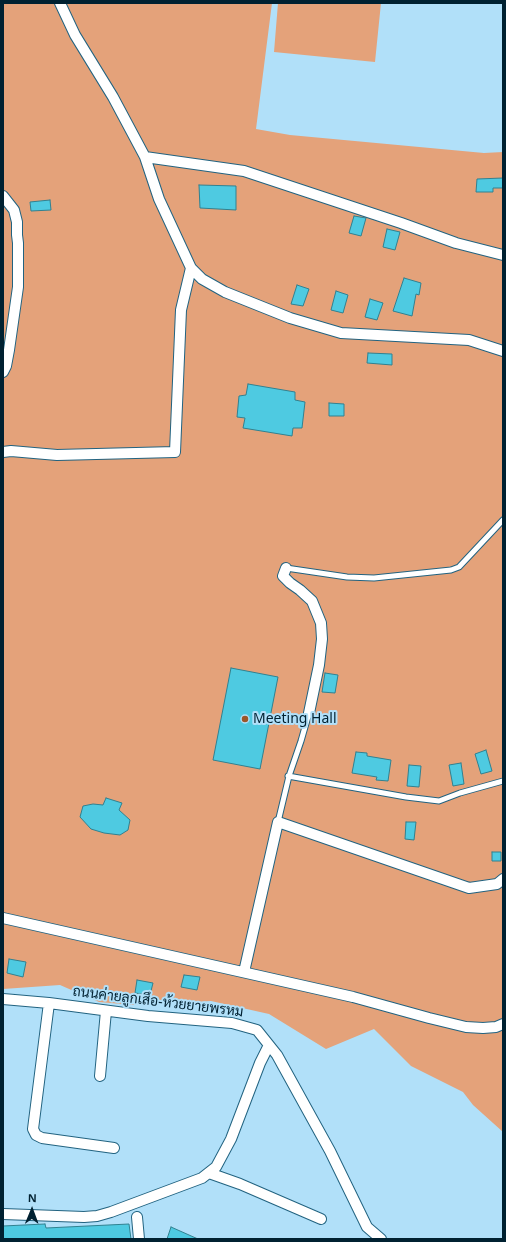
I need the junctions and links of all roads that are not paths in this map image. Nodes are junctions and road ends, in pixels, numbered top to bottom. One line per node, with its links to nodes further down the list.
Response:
1 (60, 3): 2 (street)
2 (145, 157): 4 (street); 5 (street)
3 (3, 196): 7 (street)
4 (503, 255)
5 (191, 268): 6 (street); 8 (street)
6 (503, 351)
7 (3, 372)
8 (3, 452)
9 (503, 520): 10 (lane)
10 (286, 568): 11 (street)
11 (309, 713): 12 (lane)
12 (288, 776): 13 (lane); 14 (lane)
13 (503, 781)
14 (278, 822): 15 (street); 17 (street)
15 (503, 879)
16 (3, 918): 17 (street)
17 (244, 972): 21 (street)
18 (3, 999): 19 (street, ถนนค่ายลูกเสึอ-ห้วยยายพรหม)
19 (49, 1003): 20 (street, ถนนค่ายลูกเสึอ-ห้วยยายพรหม); 24 (street)
20 (106, 1011): 22 (street, ถนนค่ายลูกเสึอ-ห้วยยายพรหม); 23 (street)
21 (503, 1024)
22 (269, 1045): 25 (street); 30 (street, ถนนค่ายลูกเสึอ-ห้วยยายพรหม)
23 (100, 1076)
24 (114, 1148)
25 (209, 1173): 26 (street); 28 (street)
26 (3, 1214)
27 (137, 1217): 29 (street)
28 (321, 1219)
29 (139, 1239)
30 (380, 1239)

